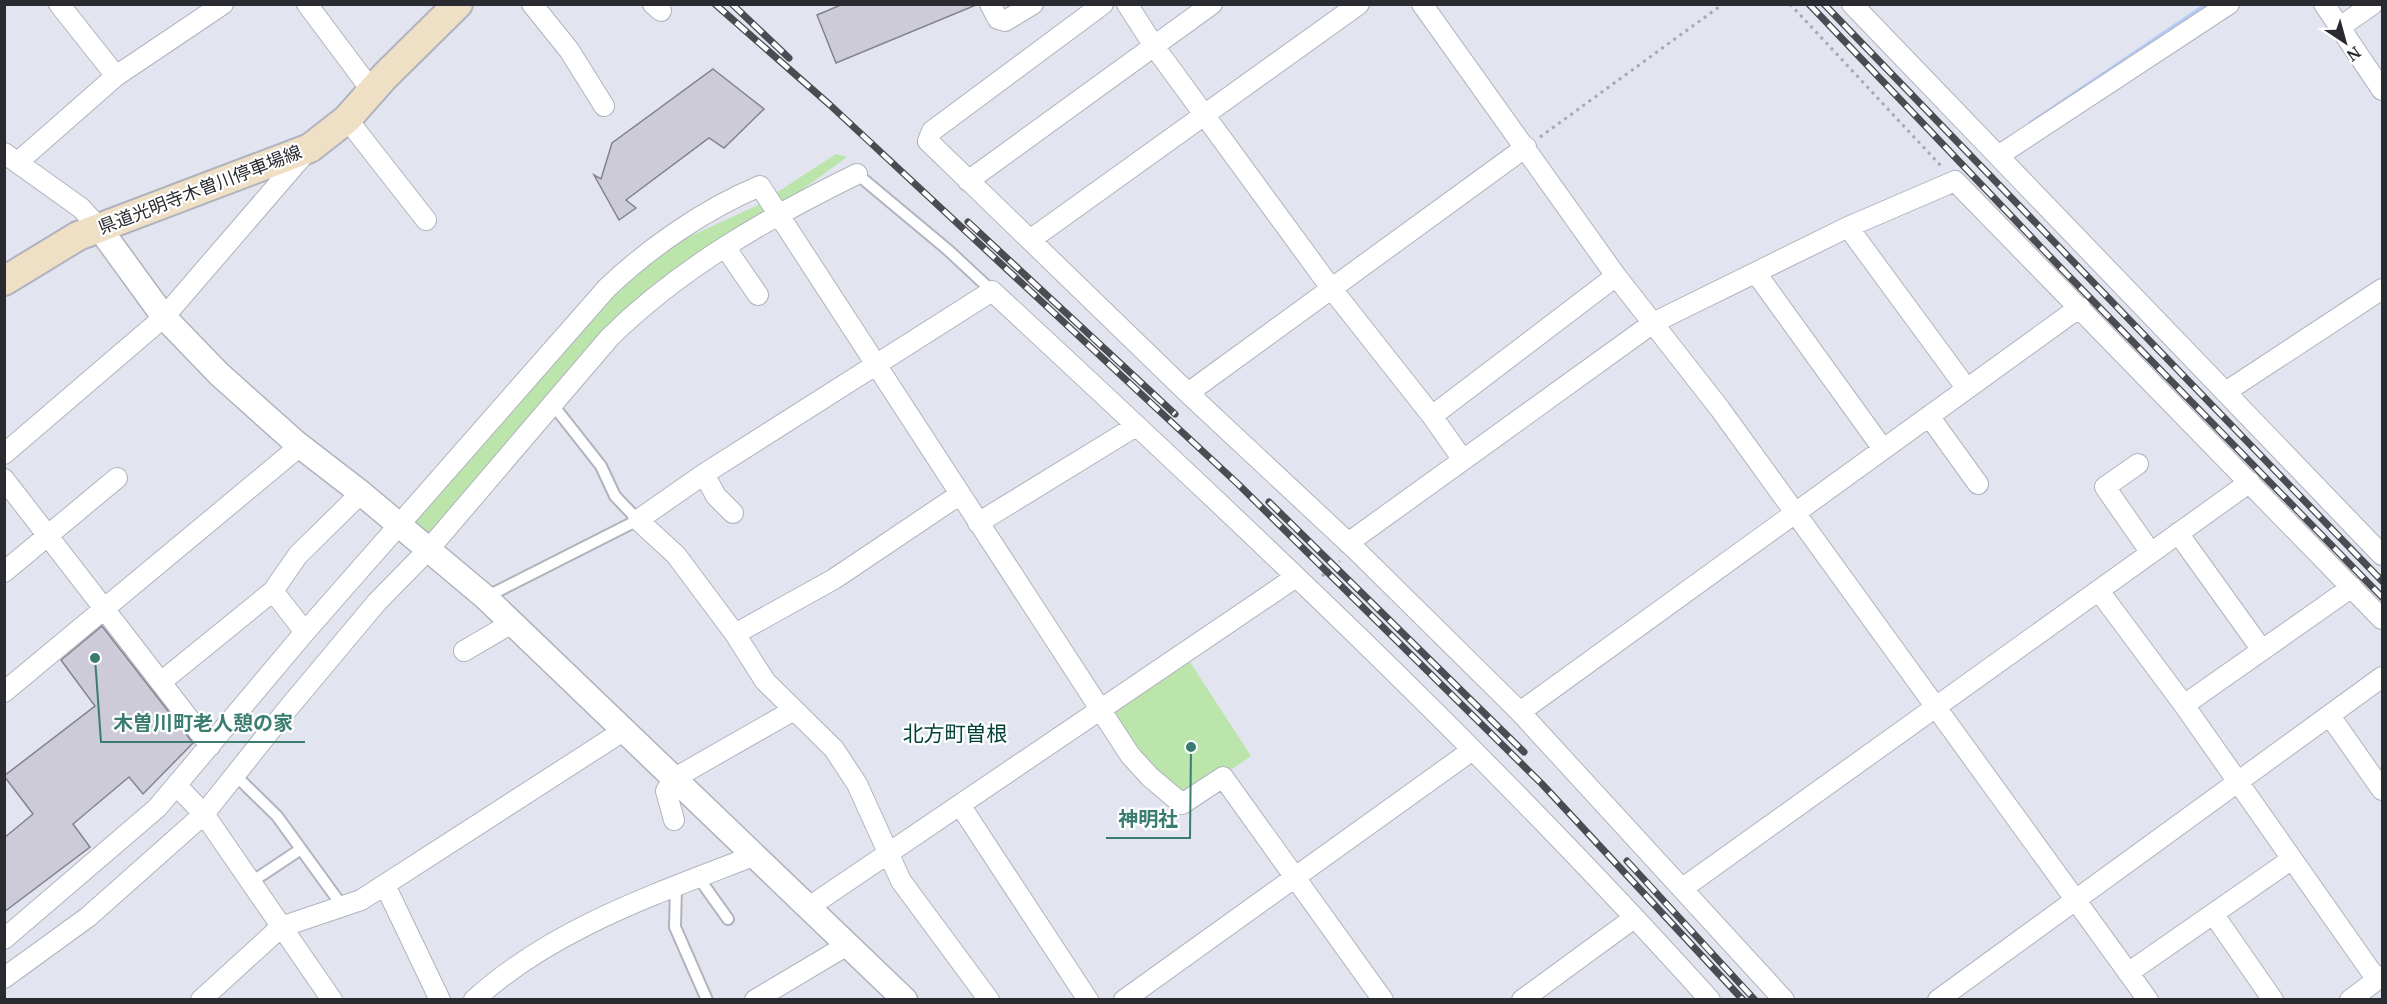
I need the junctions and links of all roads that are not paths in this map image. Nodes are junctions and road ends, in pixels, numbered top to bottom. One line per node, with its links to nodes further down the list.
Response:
1 (59, 4): 19 (street)
2 (223, 4): 19 (street)
3 (307, 4): 21 (street)
4 (458, 4): 21 (main road, 県道光明寺木曽川停車場線)
5 (532, 4): 22 (street)
6 (990, 4): 7 (street)
7 (1033, 4)
8 (1103, 4): 30 (street)
9 (1127, 4): 18 (street)
10 (1212, 4): 18 (street)
11 (1359, 4): 23 (street)
12 (1422, 4): 25 (street)
13 (1852, 4): 27 (street)
14 (2229, 4): 27 (street)
15 (2324, 4): 17 (street)
16 (2373, 4): 17 (street)
17 (2340, 27): 20 (street)
18 (1154, 46): 23 (street); 30 (street)
19 (116, 76): 28 (street)
20 (2382, 90)
21 (372, 91): 24 (main road, 県道光明寺木曽川停車場線)
22 (604, 106)
23 (1205, 115): 35 (street); 40 (street)
24 (347, 119): 26 (main road, 県道光明寺木曽川停車場線); 32 (street)
25 (1526, 147): 38 (street); 40 (street)
26 (310, 148): 34 (main road, 県道光明寺木曽川停車場線); 45 (street)
27 (1998, 156): 49 (street)
28 (11, 158): 34 (street)
29 (856, 174): 31 (street); 42 (lane)
30 (968, 182): 35 (street)
31 (779, 215): 36 (street); 47 (street); 71 (street)
32 (426, 220)
33 (1848, 228): 37 (street); 44 (street); 48 (street)
34 (100, 229): 39 (main road, 県道光明寺木曽川停車場線); 45 (street)
35 (1030, 240): 50 (street)
36 (725, 247): 43 (street); 51 (street)
37 (1756, 273): 46 (street); 56 (street)
38 (1616, 276): 46 (street); 52 (street)
39 (4, 281)
40 (1331, 288): 50 (street); 52 (street)
41 (2382, 289): 49 (street)
42 (992, 291): 47 (street); 54 (street)
43 (758, 295)
44 (2080, 308): 48 (street); 63 (street)
45 (164, 317): 55 (street); 57 (street)
46 (1653, 323): 58 (street); 68 (street)
47 (875, 365): 60 (street); 66 (street)
48 (1967, 389): 53 (street)
49 (2227, 391): 77 (street)
50 (1188, 393): 74 (street)
51 (553, 405): 69 (lane); 75 (street)
52 (1432, 416): 58 (street)
53 (1929, 416): 56 (street); 64 (street)
54 (1136, 426): 70 (street); 79 (street)
55 (300, 446): 65 (street); 84 (street)
56 (1883, 449): 68 (street)
57 (4, 454)
58 (1463, 460): 74 (street)
59 (2138, 464): 76 (street)
60 (704, 474): 67 (street); 69 (street)
61 (117, 478): 73 (street)
62 (4, 479): 73 (street)
63 (2250, 482): 72 (street); 80 (street)
64 (1978, 484)
65 (361, 493): 71 (street); 81 (street)
66 (959, 495): 70 (street); 88 (street)
67 (733, 513)
68 (1795, 513): 95 (street); 98 (street)
69 (638, 520): 83 (lane); 88 (street)
70 (978, 523): 96 (street)
71 (400, 524): 75 (street); 87 (street)
72 (2178, 533): 76 (street); 89 (street)
73 (48, 536): 78 (street); 84 (street)
74 (1352, 546): 98 (street)
75 (429, 549): 83 (street); 103 (street)
76 (2151, 552): 82 (street)
77 (2382, 555)
78 (4, 572)
79 (1301, 583): 96 (street); 102 (street)
80 (2352, 587): 85 (street); 89 (street)
81 (273, 591): 87 (street); 92 (street)
82 (2099, 591): 94 (street); 95 (street)
83 (485, 597): 86 (street)
84 (105, 611): 92 (street); 93 (street)
85 (2382, 619)
86 (512, 623): 90 (street); 100 (street)
87 (305, 632): 101 (street)
88 (735, 634): 97 (street)
89 (2262, 650): 94 (street)
90 (464, 651)
91 (2382, 677): 99 (street)
92 (161, 682): 101 (street)
93 (4, 692)
94 (2184, 705): 105 (street)
95 (1935, 706): 120 (street); 121 (street)
96 (1100, 709): 108 (street); 115 (street)
97 (794, 710): 104 (street); 112 (street)
98 (1520, 712): 120 (street)
99 (2330, 716): 105 (street); 107 (street)
100 (623, 731): 104 (street); 118 (street)
101 (210, 746): 106 (street)
102 (1471, 751): 115 (street); 125 (street)
103 (235, 775): 109 (street); 111 (lane)
104 (673, 779): 110 (street); 113 (street)
105 (2238, 781): 114 (street); 121 (street)
106 (177, 786): 109 (street); 128 (street)
107 (2382, 790)
108 (960, 805): 112 (street); 141 (street)
109 (204, 814): 117 (street); 131 (street)
110 (674, 820)
111 (301, 849): 117 (lane); 122 (lane)
112 (887, 853): 123 (street); 140 (street)
113 (753, 856): 116 (street); 123 (street)
114 (2292, 859): 124 (street); 132 (street)
115 (1296, 876): 142 (street); 143 (street)
116 (698, 877): 119 (street); 126 (lane)
117 (250, 883): 127 (street)
118 (385, 885): 122 (street); 135 (street)
119 (676, 886): 136 (street); 137 (lane)
120 (1683, 888): 146 (street)
121 (2075, 900): 130 (street); 147 (street)
122 (343, 907): 127 (street)
123 (809, 907): 129 (street)
124 (2214, 915): 130 (street); 149 (street)
125 (1634, 918): 144 (street); 145 (street)
126 (728, 919)
127 (281, 927): 133 (street); 134 (street)
128 (4, 939)
129 (849, 944): 138 (street); 139 (street)
130 (2128, 973): 148 (street)
131 (4, 978)
132 (2380, 978): 150 (street)
133 (201, 999)
134 (332, 999)
135 (440, 999)
136 (474, 999)
137 (706, 999)
138 (754, 999)
139 (905, 999)
140 (989, 999)
141 (1088, 999)
142 (1124, 999)
143 (1383, 999)
144 (1522, 999)
145 (1710, 999)
146 (1784, 999)
147 (1938, 999)
148 (2148, 999)
149 (2273, 999)
150 (2350, 999)

